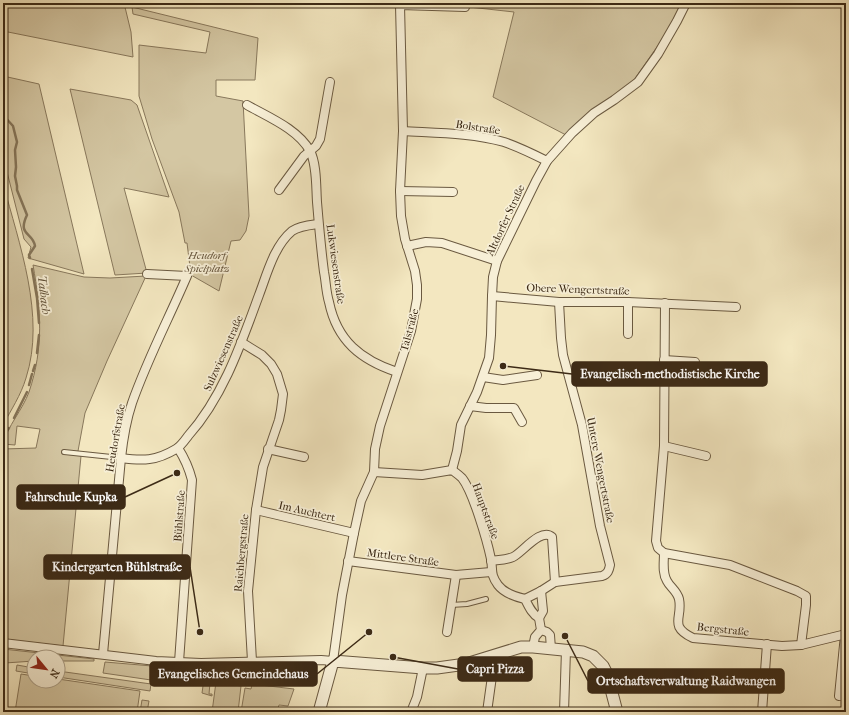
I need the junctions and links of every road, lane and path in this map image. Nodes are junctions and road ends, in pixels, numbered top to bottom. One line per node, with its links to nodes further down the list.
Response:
1 (384, 3): 3 (lane)
2 (686, 3): 9 (street, Altdorfer Straße)
3 (400, 5): 4 (street); 7 (street, Talstraße)
4 (466, 5)
5 (330, 82): 8 (street)
6 (247, 105): 8 (street, Lukwiesenstraße)
7 (403, 131): 9 (street, Bolstraße); 11 (street, Talstraße)
8 (310, 151): 10 (street); 13 (street, Lukwiesenstraße)
9 (547, 161): 15 (street, Altdorfer Straße)
10 (279, 190)
11 (400, 191): 12 (street); 14 (street, Talstraße)
12 (453, 192)
13 (318, 224): 23 (street, Sulzwiesenstraße); 26 (street, Lukwiesenstraße)
14 (406, 246): 15 (street); 26 (street, Talstraße)
15 (497, 261): 17 (street, Altdorfer Straße)
16 (147, 274): 37 (street, Heudorfstraße)
17 (492, 296): 18 (street, Obere Wengertstraße); 28 (street, Altdorfer Straße)
18 (559, 302): 19 (street, Obere Wengertstraße); 47 (street, Untere Wengertstraße)
19 (628, 302): 20 (street, Obere Wengertstraße); 22 (street)
20 (665, 303): 21 (street, Obere Wengertstraße); 24 (street)
21 (736, 306)
22 (628, 334)
23 (241, 342): 32 (street, Sulzwiesenstraße); 33 (street, Raichbergstraße)
24 (664, 360): 25 (street); 31 (street)
25 (695, 362)
26 (397, 372): 39 (street, Talstraße)
27 (537, 375): 28 (street)
28 (483, 377): 29 (street, Altdorfer Straße)
29 (470, 406): 30 (street); 38 (street, Altdorfer Straße)
30 (522, 422)
31 (664, 446): 35 (street); 42 (street)
32 (178, 448): 37 (street, Sulzwiesenstraße); 66 (street, Bühlstraße)
33 (268, 449): 36 (street); 40 (street, Raichbergstraße)
34 (64, 452): 37 (lane)
35 (706, 456)
36 (304, 457)
37 (120, 458): 62 (street, Heudorfstraße)
38 (452, 470): 39 (street); 44 (street, Hauptstraße)
39 (374, 472): 41 (street, Talstraße)
40 (256, 510): 41 (street, Im Auchtert); 64 (street, Raichbergstraße)
41 (354, 533): 43 (street, Talstraße)
42 (664, 553): 57 (street, Bergstraße); 58 (street)
43 (348, 561): 46 (street, Mittlere Straße); 65 (street, Talstraße)
44 (491, 561): 45 (street, Hauptstraße); 47 (street)
45 (491, 572): 46 (street, Mittlere Straße); 50 (street)
46 (456, 576): 51 (street)
47 (556, 582): 48 (street, Untere Wengertstraße)
48 (541, 591): 50 (street, Untere Wengertstraße); 52 (street)
49 (486, 599): 51 (lane)
50 (525, 599): 52 (street)
51 (451, 605): 54 (street)
52 (539, 618): 53 (street)
53 (542, 630): 59 (street); 60 (street)
54 (447, 632)
55 (846, 634): 58 (street, Bergstraße); 70 (street)
56 (3, 643): 62 (street)
57 (767, 644): 58 (street, Bergstraße); 77 (street)
58 (801, 645)
59 (533, 647): 60 (street); 63 (street)
60 (551, 649): 61 (street)
61 (566, 650): 75 (street); 76 (street)
62 (103, 654): 66 (street)
63 (495, 655): 68 (street); 74 (street)
64 (252, 661): 65 (street); 67 (street)
65 (333, 661): 68 (street); 72 (street, Talstraße)
66 (179, 662): 67 (street)
67 (201, 663): 69 (lane)
68 (423, 668): 73 (street)
69 (172, 676)
70 (839, 696)
71 (721, 711): 77 (lane)
72 (319, 712)
73 (410, 712)
74 (487, 712)
75 (564, 712)
76 (617, 712)
77 (762, 712)

